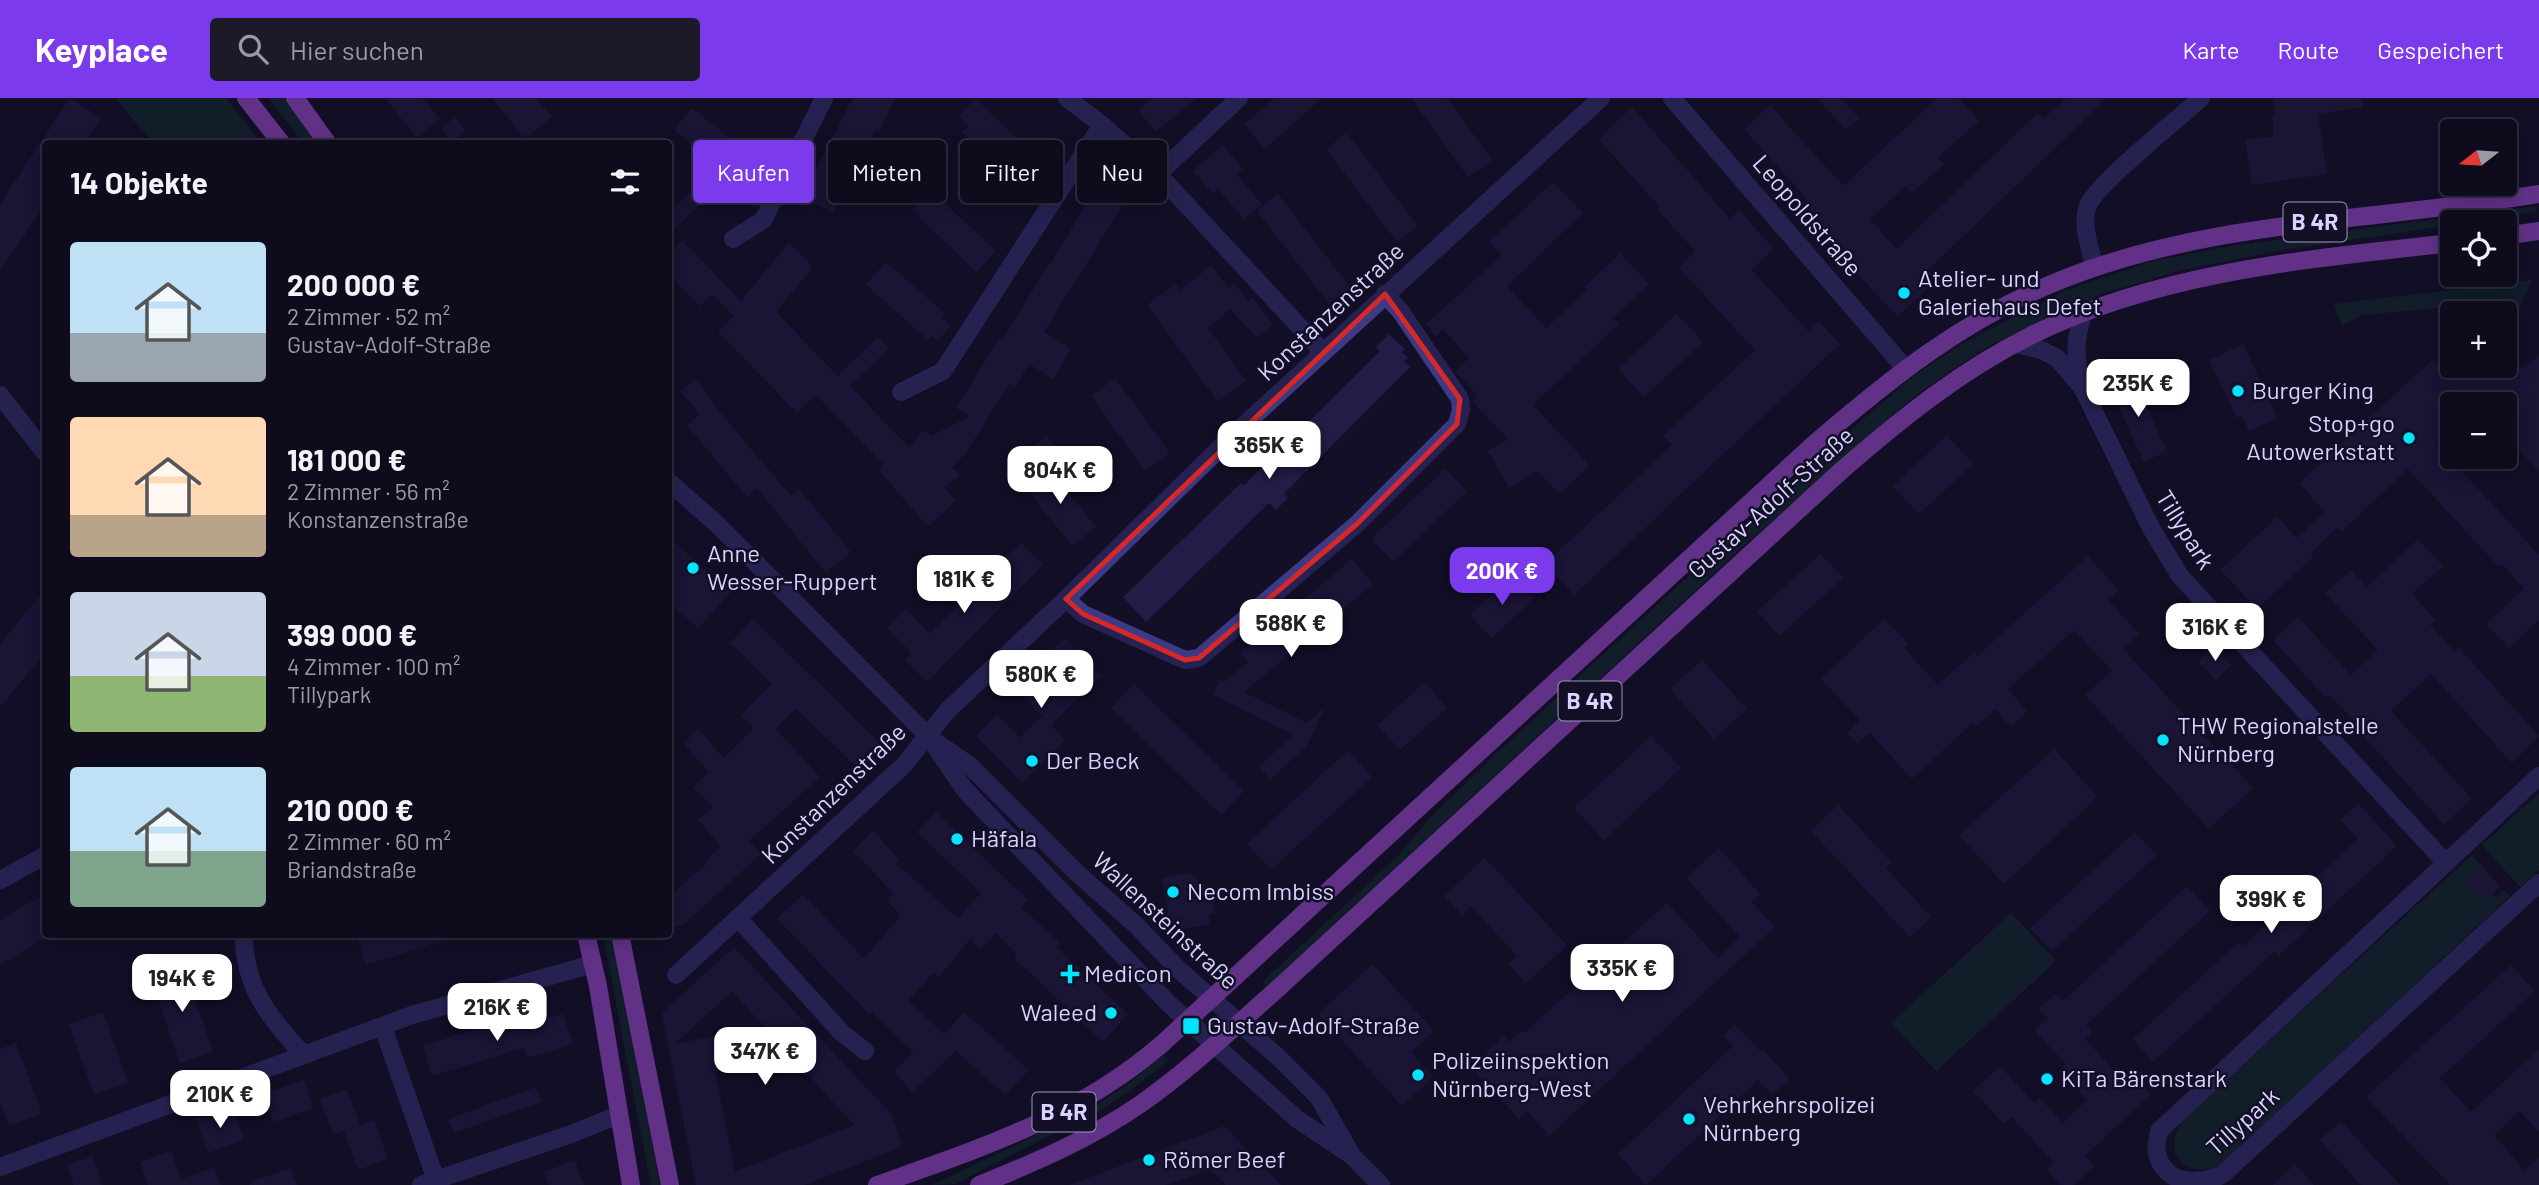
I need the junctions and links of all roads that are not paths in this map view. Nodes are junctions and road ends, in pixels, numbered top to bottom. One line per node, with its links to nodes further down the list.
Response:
1 (246, 98): 10 (main road)
2 (295, 98): 11 (main road)
3 (824, 98): 18 (street)
4 (1067, 98): 9 (street)
5 (1239, 98): 13 (street)
6 (1601, 98): 21 (street, Konstanzenstraße)
7 (1672, 98): 25 (street, Leopoldstraße)
8 (2201, 98): 20 (street)
9 (1102, 125): 12 (street); 27 (street)
10 (279, 140)
11 (325, 140)
12 (1119, 140)
13 (1167, 166)
14 (1167, 184): 24 (street)
15 (2539, 194): 20 (main road, Gustav-Adolf-Straße / B 4R)
16 (2539, 232): 17 (main road)
17 (2517, 235)
18 (733, 239)
19 (2440, 245): 22 (main road, Gustav-Adolf-Straße / B 4R)
20 (2095, 267): 25 (main road, Gustav-Adolf-Straße / B 4R)
21 (1385, 294): 24 (street, Konstanzenstraße); 31 (street)
22 (2084, 313): 23 (main road, Gustav-Adolf-Straße / B 4R); 26 (street, Tillypark)
23 (2016, 344): 26 (street, Tillypark); 46 (main road, Gustav-Adolf-Straße / B 4R)
24 (1324, 352): 31 (street, Konstanzenstraße)
25 (1905, 368): 44 (main road, Gustav-Adolf-Straße / B 4R)
26 (2082, 387): 35 (street, Tillypark)
27 (901, 392)
28 (3, 402): 29 (street)
29 (42, 449)
30 (672, 484): 32 (street, Wallensteinstraße)
31 (1066, 599): 32 (street, Konstanzenstraße)
32 (929, 737): 38 (street, Konstanzenstraße); 44 (street, Wallensteinstraße); 45 (street, Wallensteinstraße)
33 (2539, 776): 35 (street, Tillypark)
34 (42, 857): 36 (street)
35 (2445, 863): 37 (street, Tillypark)
36 (0, 880)
37 (2539, 883)
38 (738, 918): 43 (street, Konstanzenstraße); 49 (street)
39 (244, 938): 50 (street)
40 (587, 938): 42 (main road)
41 (621, 938): 56 (main road)
42 (593, 964): 47 (street); 51 (main road)
43 (676, 975)
44 (1210, 998): 45 (main road, B 4R); 46 (street, Wallensteinstraße)
45 (1187, 1020): 48 (street, Wallensteinstraße); 57 (main road, B 4R)
46 (1241, 1023): 48 (main road, B 4R); 52 (street, Wallensteinstraße)
47 (383, 1027): 50 (street); 54 (street)
48 (1214, 1045): 52 (street, Wallensteinstraße); 58 (main road, B 4R)
49 (865, 1051)
50 (303, 1054): 53 (street)
51 (618, 1115): 54 (street); 55 (main road)
52 (1351, 1155): 59 (street, Wallensteinstraße)
53 (0, 1167)
54 (429, 1182)
55 (631, 1185)
56 (670, 1185)
57 (877, 1185)
58 (979, 1185)
59 (1381, 1185)

